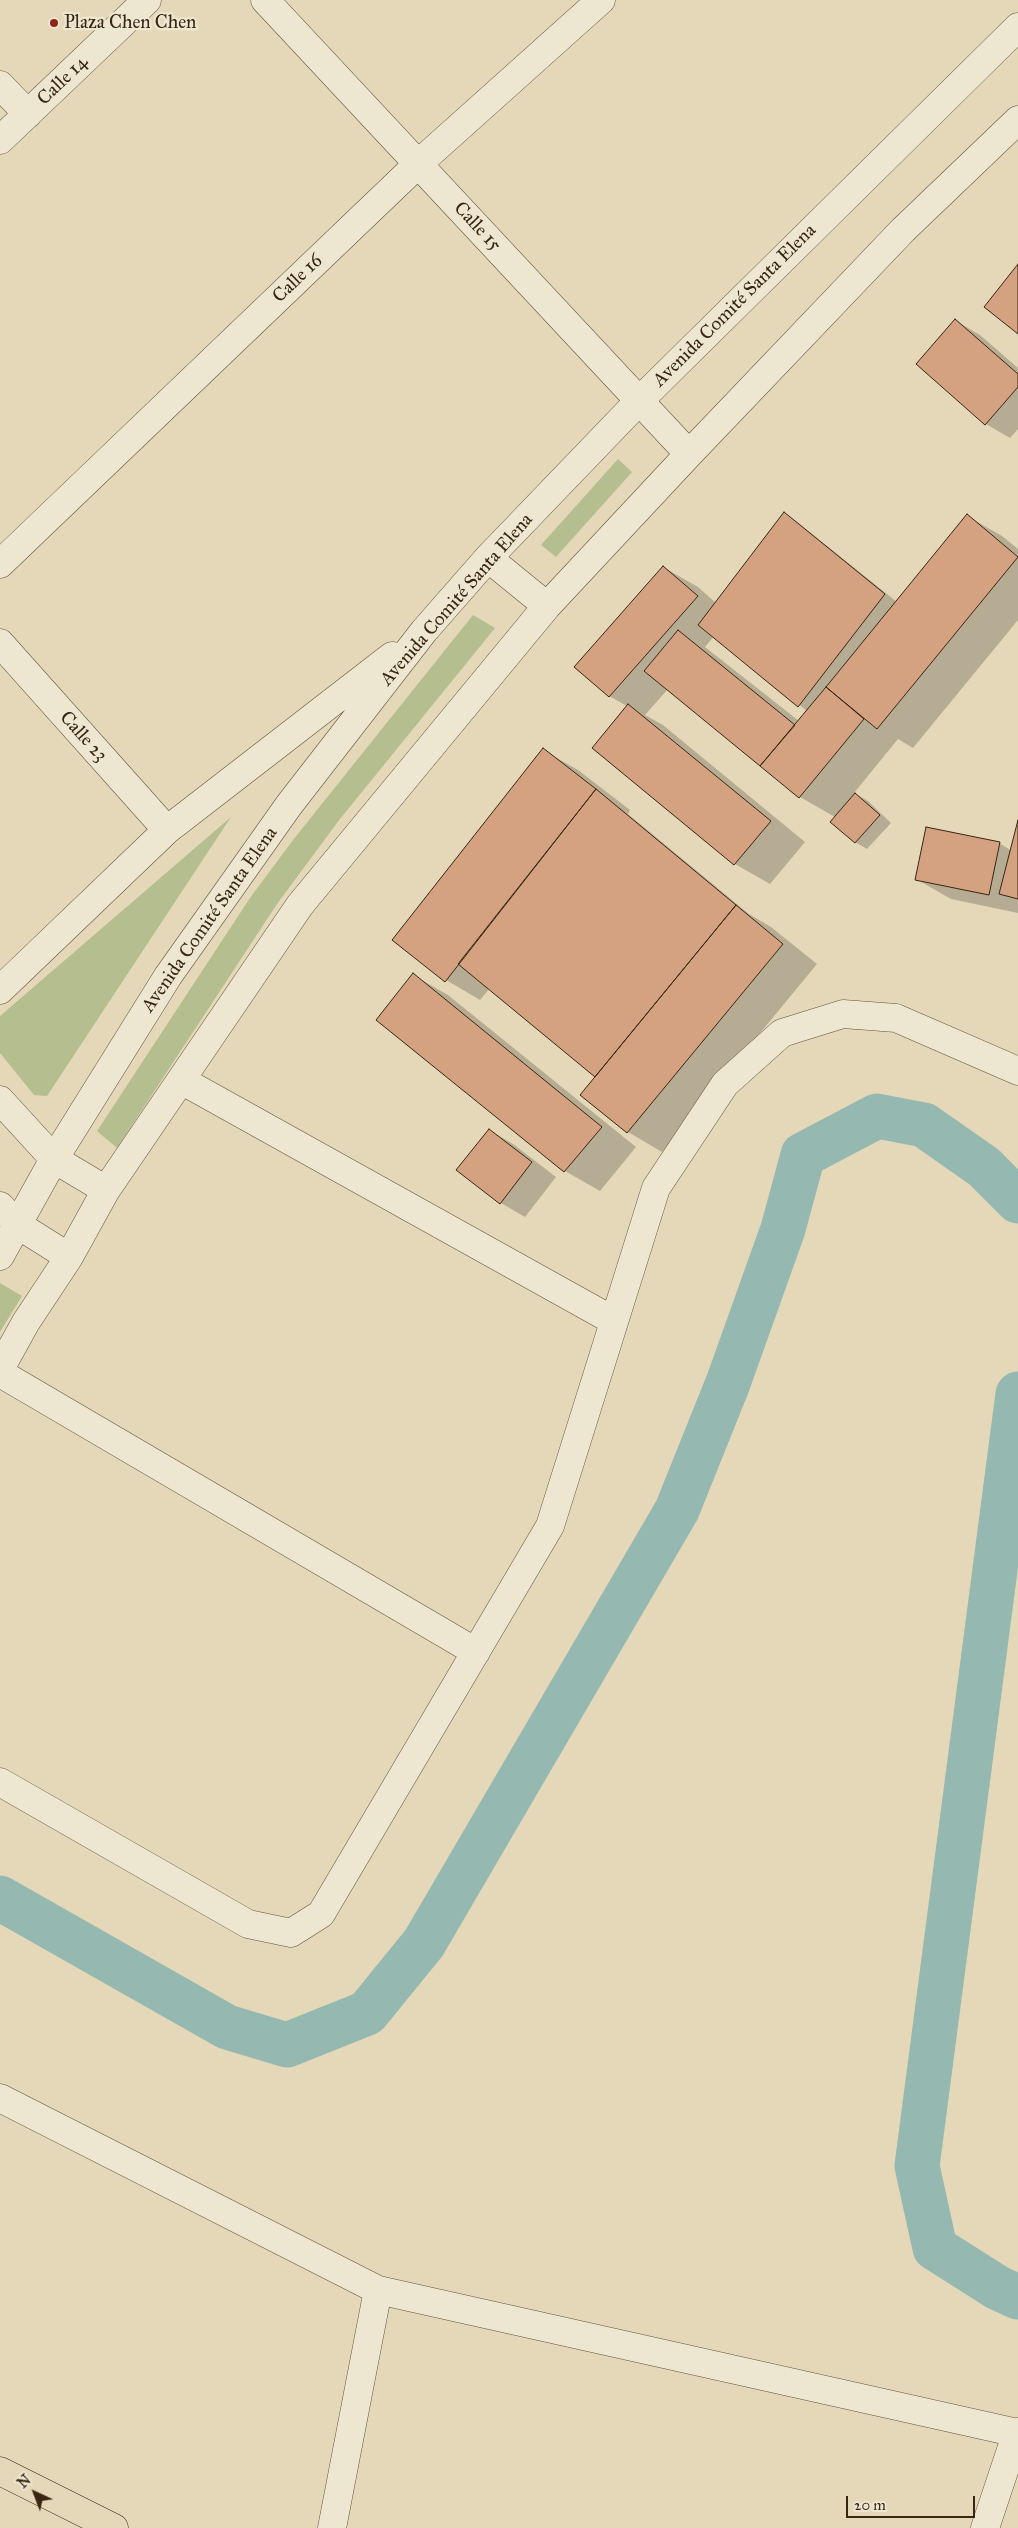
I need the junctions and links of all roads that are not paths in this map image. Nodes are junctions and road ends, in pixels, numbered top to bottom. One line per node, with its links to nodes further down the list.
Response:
1 (147, 0): 6 (street, Calle 14)
2 (265, 0): 9 (street, Calle 15)
3 (601, 0): 9 (street, Calle 16)
4 (1018, 27): 10 (street, Avenida Comité Santa Elena)
5 (0, 85): 6 (street)
6 (28, 114): 8 (street, Calle 14)
7 (1018, 120): 11 (street)
8 (0, 140)
9 (418, 164): 10 (street, Calle 15); 13 (street, Calle 16)
10 (639, 401): 11 (street, Calle 15); 12 (street, Avenida Comité Santa Elena)
11 (689, 454): 14 (street)
12 (488, 558): 14 (street); 15 (street, Avenida Comité Santa Elena)
13 (0, 564)
14 (547, 606): 20 (street)
15 (424, 631): 17 (street); 22 (street, Avenida Comité Santa Elena)
16 (0, 643): 17 (street, Calle 23)
17 (167, 830): 18 (street)
18 (0, 990)
19 (1018, 1071): 28 (street)
20 (181, 1080): 23 (street); 28 (street)
21 (0, 1100): 22 (street)
22 (54, 1158): 23 (street); 25 (street, Avenida Comité Santa Elena)
23 (106, 1190): 27 (street)
24 (0, 1206): 25 (street)
25 (18, 1225): 26 (street, Avenida Comité Santa Elena); 27 (street)
26 (0, 1256)
27 (69, 1257): 29 (street)
28 (614, 1321): 31 (street)
29 (0, 1368)
30 (0, 1373): 31 (street)
31 (476, 1652): 32 (street)
32 (0, 1782)
33 (0, 2098): 34 (street)
34 (378, 2290): 35 (street); 38 (street)
35 (1018, 2432): 39 (street)
36 (0, 2471): 37 (main road)
37 (114, 2528)
38 (332, 2528)
39 (985, 2528)

